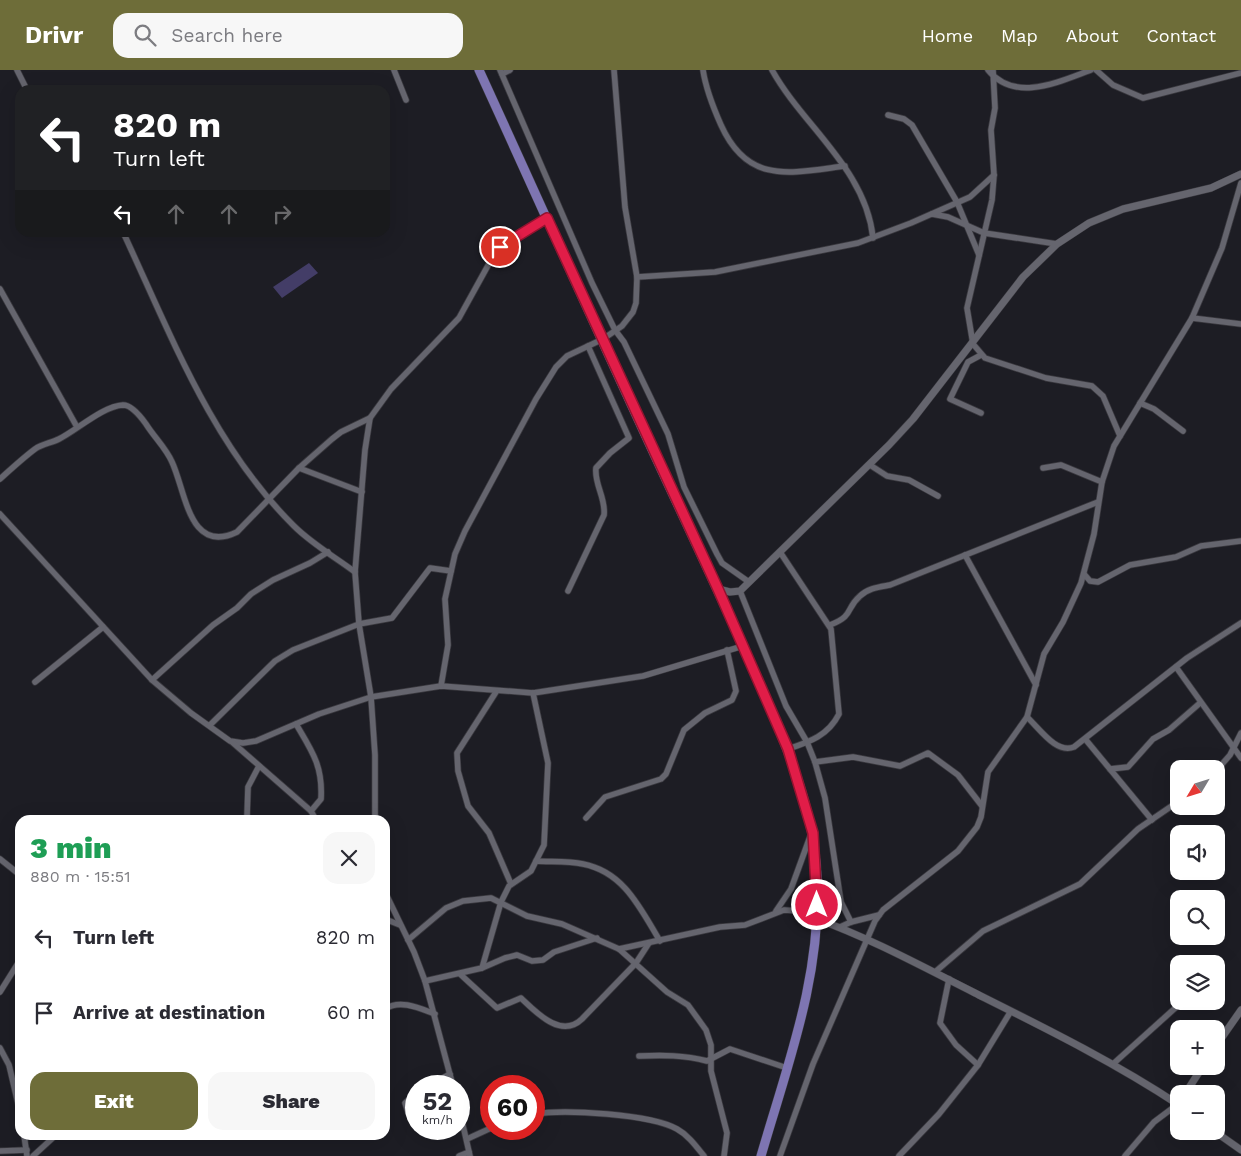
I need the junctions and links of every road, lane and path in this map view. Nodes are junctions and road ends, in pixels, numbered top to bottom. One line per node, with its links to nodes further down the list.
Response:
1 (17, 70): 17 (street)
2 (394, 70): 18 (street)
3 (480, 70): 26 (main road)
4 (510, 70): 13 (street)
5 (610, 70): 16 (street)
6 (614, 70): 16 (street)
7 (703, 70): 20 (street)
8 (772, 70): 20 (street)
9 (988, 70): 15 (street)
10 (993, 70): 15 (street)
11 (1091, 70): 15 (street)
12 (1096, 70): 14 (street)
13 (501, 72): 37 (street)
14 (1241, 73)
15 (994, 77): 22 (street)
16 (614, 82): 33 (street)
17 (24, 85)
18 (406, 100)
19 (888, 115): 24 (street)
20 (845, 166): 30 (street)
21 (1241, 174): 31 (street)
22 (994, 175): 24 (street); 28 (street)
23 (1241, 183): 35 (street)
24 (958, 202): 25 (street); 27 (street)
25 (932, 214): 27 (street); 30 (street)
26 (547, 218): 38 (main road); 44 (street)
27 (969, 229): 28 (street); 32 (street)
28 (984, 233): 31 (street); 32 (street)
29 (125, 237): 55 (street)
30 (874, 238): 33 (street)
31 (1057, 244): 39 (street)
32 (980, 257): 39 (street)
33 (637, 277): 37 (street)
34 (0, 289): 45 (street)
35 (1192, 318): 36 (street); 42 (street)
36 (1241, 324)
37 (615, 330): 38 (street); 65 (street)
38 (604, 339): 40 (street); 66 (main road)
39 (973, 344): 41 (street); 48 (street)
40 (588, 346): 62 (street); 68 (street)
41 (981, 355): 43 (street); 47 (street)
42 (1140, 403): 46 (street); 47 (street)
43 (981, 414)
44 (370, 418): 49 (street); 53 (street)
45 (77, 427): 51 (street); 55 (street)
46 (1183, 431)
47 (1120, 436): 52 (street)
48 (870, 465): 54 (street); 60 (street)
49 (299, 468): 53 (street); 55 (street)
50 (1043, 468): 52 (street)
51 (0, 479)
52 (1102, 482): 56 (street)
53 (362, 492): 63 (street)
54 (938, 496)
55 (270, 499): 59 (street)
56 (1098, 502): 61 (street); 64 (street)
57 (0, 514): 72 (street)
58 (1241, 541): 64 (street)
59 (328, 552): 63 (street); 76 (street)
60 (780, 552): 65 (street); 71 (street)
61 (965, 555): 71 (street); 79 (street)
62 (451, 571): 69 (street); 78 (street)
63 (355, 572): 69 (street)
64 (1084, 574): 79 (street)
65 (749, 582): 67 (street)
66 (718, 589): 67 (street); 73 (main road)
67 (740, 591): 90 (street)
68 (568, 592)
69 (359, 624): 82 (street); 86 (street)
70 (1241, 624): 75 (street)
71 (830, 625): 90 (street)
72 (103, 627): 76 (street); 77 (street)
73 (743, 646): 74 (street); 92 (main road)
74 (727, 650): 81 (street); 104 (street)
75 (1176, 667): 83 (street); 88 (street)
76 (152, 680): 86 (street)
77 (35, 682)
78 (441, 686): 80 (street); 82 (street)
79 (1036, 686): 84 (street)
80 (496, 692): 81 (street); 110 (street)
81 (533, 693): 108 (street)
82 (371, 697): 85 (street); 103 (street)
83 (1200, 703): 91 (street); 97 (street)
84 (1027, 717): 88 (street); 98 (street)
85 (296, 724): 89 (street); 100 (street)
86 (210, 726): 89 (street)
87 (1241, 733): 91 (street)
88 (1086, 740): 97 (street)
89 (230, 741): 96 (street)
90 (807, 742): 92 (street); 95 (street)
91 (1234, 748): 93 (street); 94 (street)
92 (788, 749): 106 (main road)
93 (1241, 758)
94 (1225, 760)
95 (815, 762): 98 (street); 117 (street)
96 (259, 766): 100 (street); 101 (street)
97 (1110, 769): 105 (street)
98 (982, 806): 114 (street)
99 (1170, 807): 105 (street)
100 (312, 811): 102 (street)
101 (247, 815)
102 (314, 815)
103 (375, 815)
104 (586, 818)
105 (1152, 820): 129 (street)
106 (812, 830): 113 (street); 115 (main road)
107 (0, 859): 109 (street)
108 (536, 862): 110 (street); 122 (street)
109 (15, 871)
110 (511, 884): 111 (street)
111 (501, 902): 120 (street); 121 (street); 128 (street)
112 (390, 907): 118 (street)
113 (776, 911): 115 (street); 122 (street)
114 (879, 915): 117 (street); 123 (street)
115 (817, 919): 119 (street); 145 (main road)
116 (390, 921): 118 (street)
117 (851, 922): 119 (street)
118 (400, 925): 121 (street)
119 (840, 928): 123 (street)
120 (598, 938): 125 (street); 128 (street)
121 (408, 940): 132 (street)
122 (660, 940): 124 (street)
123 (868, 940): 129 (street); 164 (street)
124 (649, 943): 125 (street); 126 (street)
125 (619, 949): 126 (street)
126 (636, 963): 130 (street); 142 (street)
127 (15, 968): 133 (street)
128 (482, 968): 130 (street)
129 (935, 972): 131 (street)
130 (460, 974): 132 (street)
131 (948, 980): 137 (street); 144 (street)
132 (425, 981): 138 (street)
133 (0, 990)
134 (390, 1006): 138 (street)
135 (1173, 1010): 143 (street)
136 (1241, 1010): 139 (street)
137 (1010, 1011): 143 (street); 144 (street)
138 (435, 1014): 146 (street)
139 (1225, 1033)
140 (0, 1049): 147 (street)
141 (639, 1056): 142 (street)
142 (711, 1060): 145 (street); 162 (street)
143 (1113, 1064): 148 (street)
144 (978, 1065): 165 (street)
145 (787, 1068): 163 (main road)
146 (450, 1074)
147 (15, 1091)
148 (1170, 1099)
149 (1170, 1110): 166 (street)
150 (545, 1113): 161 (street)
151 (1225, 1139): 155 (street)
152 (25, 1140): 157 (street)
153 (51, 1140): 159 (street)
154 (467, 1140): 158 (street)
155 (1241, 1150)
156 (0, 1151): 157 (street)
157 (27, 1153)
158 (470, 1154): 160 (street)
159 (33, 1156)
160 (459, 1156)
161 (704, 1156)
162 (724, 1156)
163 (762, 1156)
164 (780, 1156)
165 (899, 1156)
166 (1125, 1156)

